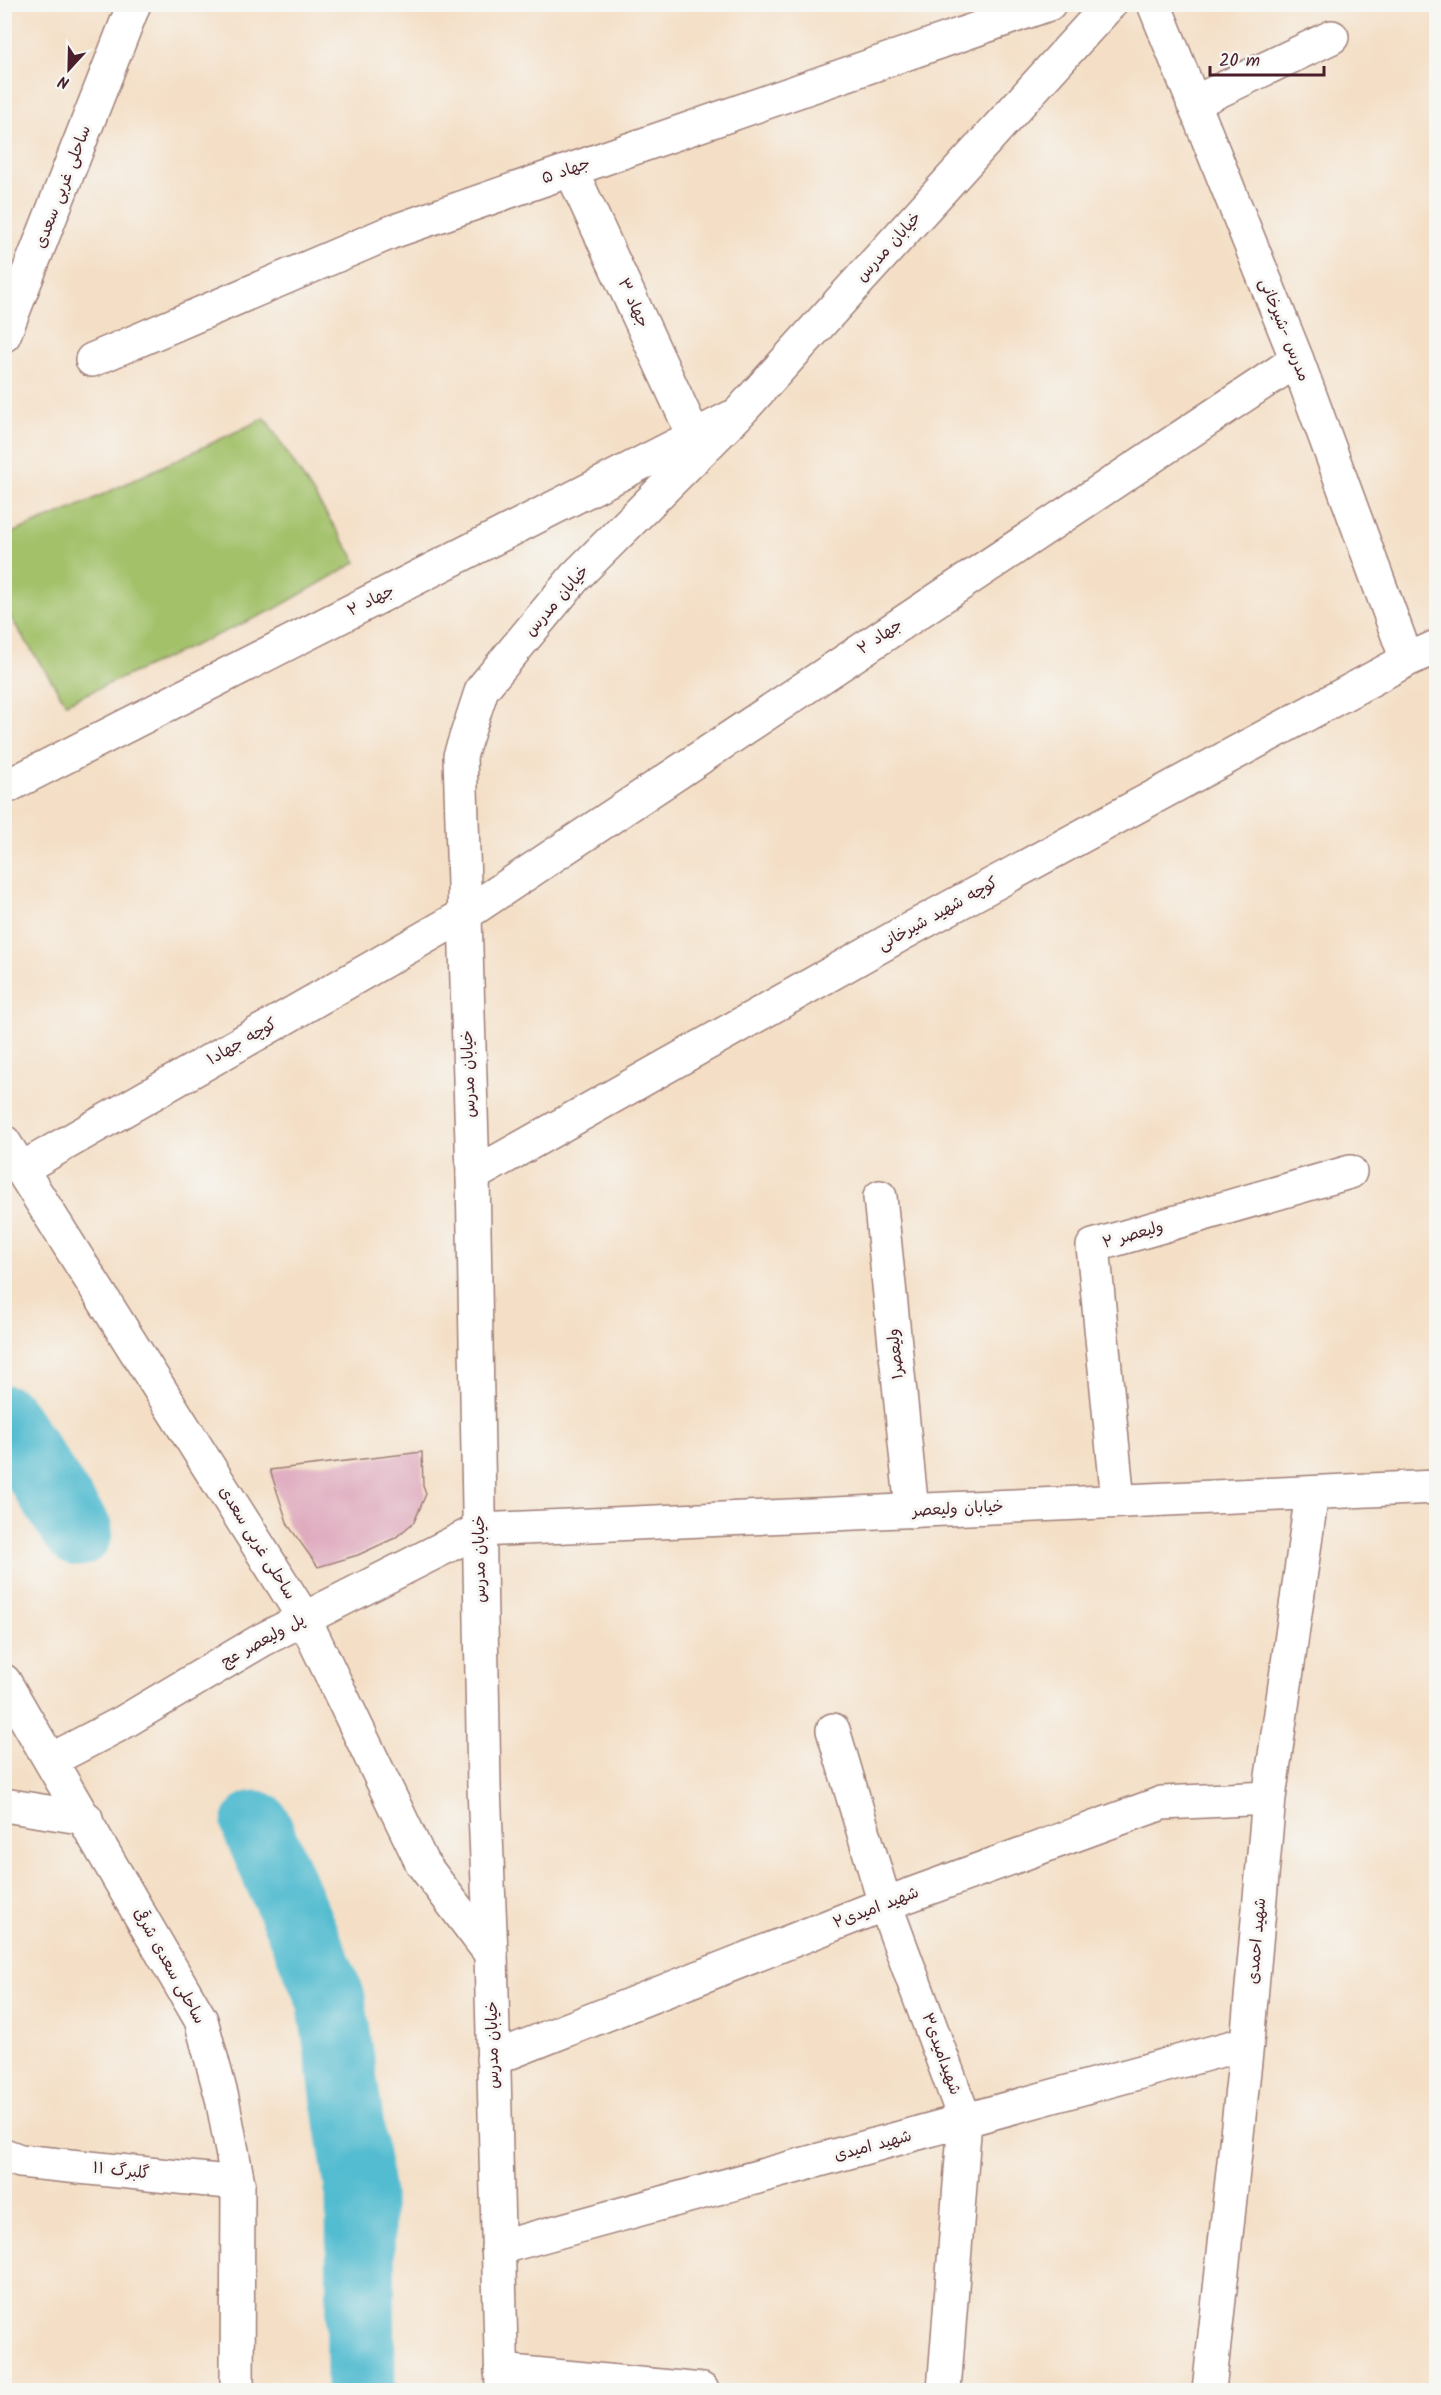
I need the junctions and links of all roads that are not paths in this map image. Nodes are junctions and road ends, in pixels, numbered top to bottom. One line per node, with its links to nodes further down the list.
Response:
1 (134, 4): 8 (street, ساحلی غربی سعدی)
2 (1049, 4): 7 (street, جهاد ۵)
3 (1110, 4): 11 (street, خیابان مدرس)
4 (1154, 4): 6 (street, مدرس -شیرخانی)
5 (1332, 37): 6 (street)
6 (1193, 103): 10 (street, مدرس -شیرخانی)
7 (571, 170): 9 (street, جهاد ۵); 12 (street, جهاد ۳)
8 (4, 335)
9 (92, 360)
10 (1297, 360): 14 (street, مدرس -شیرخانی); 16 (street, جهاد ۲)
11 (738, 414): 12 (street, جهاد ۲); 16 (street, خیابان مدرس)
12 (694, 436): 15 (street, جهاد ۲)
13 (1437, 647): 14 (street, کوچه شهید شیرخانی)
14 (1407, 660): 19 (street, کوچه شهید شیرخانی)
15 (4, 788)
16 (464, 915): 17 (street, کوچه جهاد۱); 19 (street, خیابان مدرس)
17 (13, 1155): 26 (street, ساحلی غربی سعدی)
18 (1350, 1172): 23 (street, ولیعصر ۲)
19 (473, 1175): 25 (street, خیابان مدرس)
20 (880, 1197): 24 (street, ولیعصر۱)
21 (1437, 1487): 22 (street, خیابان ولیعصر)
22 (1312, 1493): 23 (street, خیابان ولیعصر); 30 (street, شهید احمدی)
23 (1118, 1501): 24 (street, خیابان ولیعصر)
24 (912, 1511): 25 (street, خیابان ولیعصر)
25 (479, 1530): 26 (street, پل ولیعصر عج); 34 (street, خیابان مدرس)
26 (304, 1618): 29 (street, پل ولیعصر عج); 34 (street, ساحلی غربی سعدی)
27 (4, 1681): 29 (street, ساحلی سعدی شرقی)
28 (833, 1730): 33 (street, شهیدامیدی۳)
29 (51, 1760): 32 (street, ساحلی سعدی شرقی)
30 (1269, 1798): 33 (street, شهید امیدی۲); 35 (street, شهید احمدی)
31 (4, 1805): 32 (street)
32 (86, 1818): 39 (street, ساحلی سعدی شرقی)
33 (885, 1904): 36 (street, شهید امیدی۲); 37 (street, شهیدامیدی۳)
34 (491, 1954): 36 (street, خیابان مدرس)
35 (1248, 2043): 37 (street, شهید امیدی); 45 (street, شهید احمدی)
36 (493, 2059): 40 (street, خیابان مدرس)
37 (965, 2120): 40 (street, شهید امیدی); 44 (street, شهیدامیدی۳)
38 (4, 2155): 39 (street, گلبرگ ۱۱)
39 (238, 2183): 42 (street, ساحلی سعدی شرقی)
40 (498, 2248): 41 (street, خیابان مدرس)
41 (501, 2381): 43 (street)
42 (237, 2391)
43 (702, 2391)
44 (944, 2391)
45 (1209, 2391)

